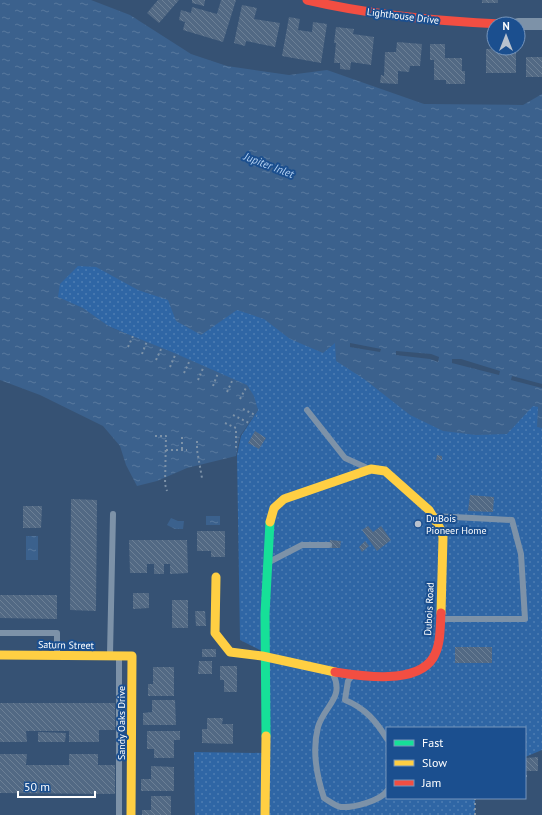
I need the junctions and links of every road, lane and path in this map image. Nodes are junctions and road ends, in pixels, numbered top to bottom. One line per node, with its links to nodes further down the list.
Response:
1 (307, 0): 2 (street, Lighthouse Drive)
2 (486, 23)
3 (526, 24): 4 (street)
4 (542, 24)
5 (133, 336): 7 (path)
6 (147, 341): 10 (path)
7 (128, 347)
8 (162, 347): 11 (path)
9 (176, 353): 14 (path)
10 (142, 354)
11 (156, 360)
12 (190, 360): 15 (path)
13 (204, 366): 18 (path)
14 (170, 367)
15 (184, 373)
16 (218, 373): 19 (path)
17 (233, 379): 21 (path)
18 (198, 380)
19 (213, 386)
20 (247, 386): 22 (path)
21 (227, 392)
22 (240, 399)
23 (243, 409): 26 (path)
24 (307, 410): 36 (lane, Dubois Road)
25 (233, 415): 28 (path)
26 (257, 416)
27 (225, 422): 32 (path)
28 (248, 423)
29 (154, 436): 33 (path)
30 (182, 436): 34 (path)
31 (197, 441): 37 (path)
32 (238, 448)
33 (166, 450): 34 (path); 38 (path)
34 (182, 450): 35 (path)
35 (187, 450)
36 (371, 469): 40 (street, Dubois Road); 42 (street)
37 (202, 478)
38 (167, 491)
39 (113, 514): 48 (lane)
40 (433, 516): 44 (street, Dubois Road); 44 (lane)
41 (329, 545): 42 (lane)
42 (268, 562): 50 (street)
43 (216, 577): 50 (street, Dubois Road)
44 (441, 619): 52 (street, Dubois Road)
45 (0, 633): 47 (lane)
46 (0, 655): 47 (street, Saturn Street)
47 (57, 655): 48 (street, Saturn Street)
48 (114, 656): 49 (street, Saturn Street); 58 (lane)
49 (132, 656): 59 (street, Sandy Oaks Drive)
50 (266, 657): 51 (street, Dubois Road); 60 (street)
51 (331, 671): 52 (street, Dubois Road); 53 (lane)
52 (354, 675): 54 (lane)
53 (335, 699): 54 (lane); 56 (lane)
54 (345, 700): 55 (lane)
55 (386, 738)
56 (386, 793)
57 (475, 799): 61 (path)
58 (119, 815)
59 (131, 815)
60 (265, 815)
61 (475, 815)

